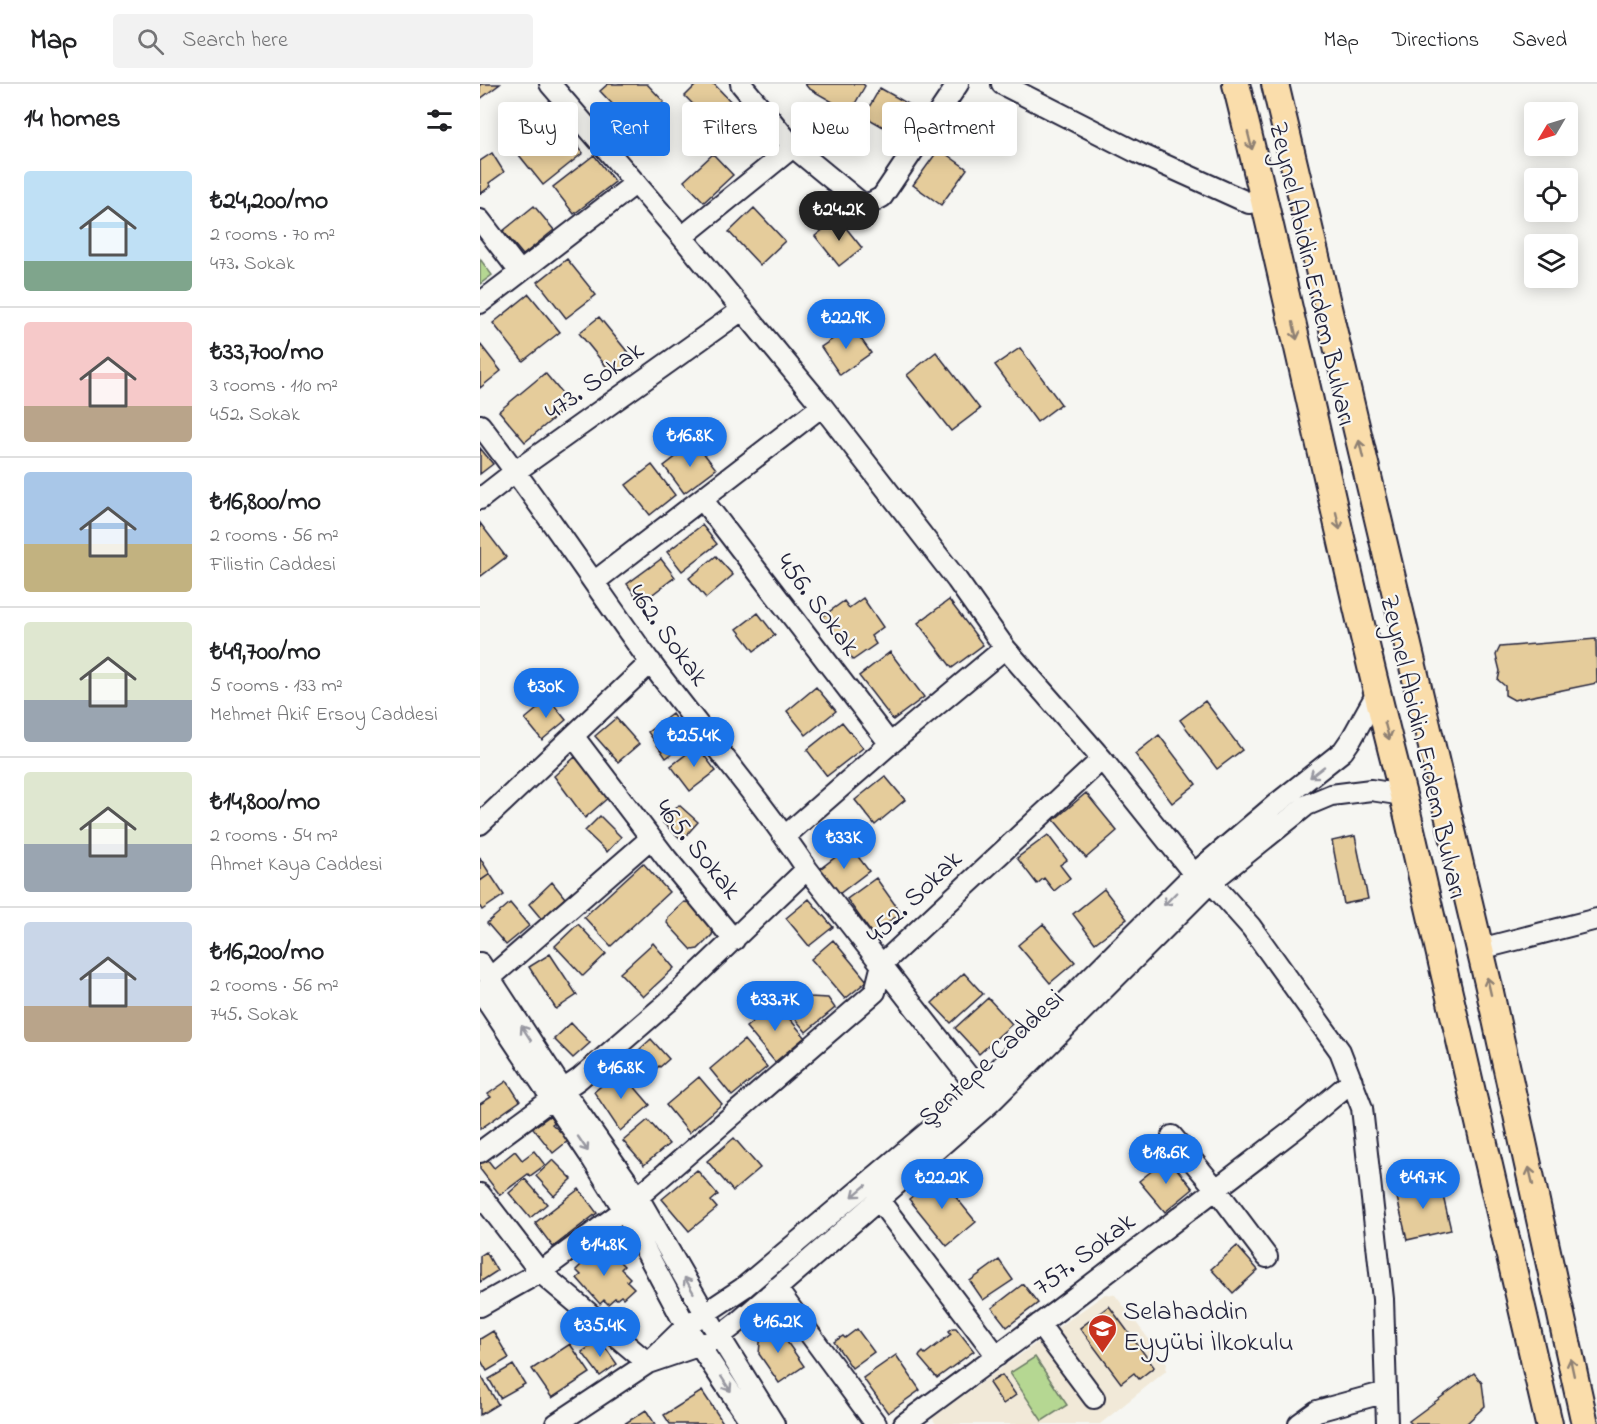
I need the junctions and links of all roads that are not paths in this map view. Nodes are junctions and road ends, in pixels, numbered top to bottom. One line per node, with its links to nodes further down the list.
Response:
1 (550, 84): 10 (street)
2 (741, 84): 7 (street)
3 (958, 84): 9 (street)
4 (1002, 84): 11 (street)
5 (1236, 84): 11 (main road, Zeynel Abidin Erdem Bulvarı, one-way to 11)
6 (1275, 84): 37 (main road, Zeynel Abidin Erdem Bulvarı, one-way to 6)
7 (791, 145)
8 (791, 149): 13 (street)
9 (804, 156)
10 (636, 183): 13 (street); 14 (street)
11 (1265, 201): 25 (main road, Zeynel Abidin Erdem Bulvarı, one-way to 25)
12 (480, 220): 14 (street)
13 (682, 237): 16 (street)
14 (520, 272): 15 (street)
15 (480, 303)
16 (742, 310): 17 (street); 19 (street, 473. Sokak)
17 (822, 406): 21 (street); 23 (street)
18 (480, 425): 19 (street, 462. Sokak)
19 (516, 471): 20 (street, 473. Sokak); 22 (street, 462. Sokak)
20 (480, 499)
21 (702, 499): 22 (street); 27 (street, 456. Sokak)
22 (594, 582): 24 (street, 462. Sokak)
23 (1005, 648): 27 (street); 28 (street)
24 (651, 662): 26 (street); 31 (street, 462. Sokak)
25 (1377, 693): 29 (main road, Zeynel Abidin Erdem Bulvarı, one-way to 29); 34 (street, one-way to 34)
26 (573, 737): 30 (street); 32 (street, 465. Sokak)
27 (890, 744): 31 (street)
28 (1102, 759): 34 (street); 38 (street, 452. Sokak)
29 (1403, 795): 34 (street, Şentepe Caddesi); 70 (main road, Zeynel Abidin Erdem Bulvarı)
30 (480, 824)
31 (785, 836): 33 (street, 462. Sokak)
32 (651, 838): 36 (street, 465. Sokak); 39 (street)
33 (807, 869): 36 (street); 38 (street, 462. Sokak)
34 (1202, 878): 40 (street); 42 (street, Şentepe Caddesi)
35 (1597, 919): 37 (street)
36 (734, 940): 41 (street)
37 (1480, 949): 62 (main road, Zeynel Abidin Erdem Bulvarı, one-way to 37)
38 (882, 964): 42 (street, 462. Sokak); 48 (street, 452. Sokak)
39 (483, 977): 41 (street)
40 (1352, 1081): 45 (street, 757. Sokak); 60 (street)
41 (558, 1095): 44 (street); 48 (street)
42 (984, 1096): 47 (street, Şentepe Caddesi); 53 (street, one-way to 53)
43 (1172, 1136): 45 (street)
44 (480, 1152)
45 (1216, 1189): 49 (street); 54 (street, 757. Sokak)
46 (480, 1194): 50 (street)
47 (878, 1199): 51 (street, Şentepe Caddesi); 58 (street)
48 (631, 1204): 50 (street, 452. Sokak); 53 (street, one-way to 48); 55 (street)
49 (1268, 1257)
50 (540, 1272): 52 (street, 452. Sokak); 59 (street)
51 (776, 1288): 56 (street, Şentepe Caddesi); 66 (street)
52 (480, 1306)
53 (705, 1313): 55 (street); 56 (street)
54 (1039, 1324): 58 (street, 757. Sokak); 61 (street)
55 (686, 1326): 57 (street); 59 (street)
56 (720, 1336): 57 (street, Şentepe Caddesi); 65 (street)
57 (701, 1345): 59 (street, Şentepe Caddesi); 64 (street, one-way to 64)
58 (997, 1356): 67 (street, 757. Sokak)
59 (648, 1363): 63 (street, Şentepe Caddesi)
60 (1386, 1392): 68 (street); 69 (street)
61 (1094, 1398)
62 (1588, 1420)
63 (563, 1422)
64 (752, 1424)
65 (774, 1424)
66 (876, 1424)
67 (904, 1424)
68 (1299, 1424)
69 (1388, 1424)
70 (1549, 1424)

